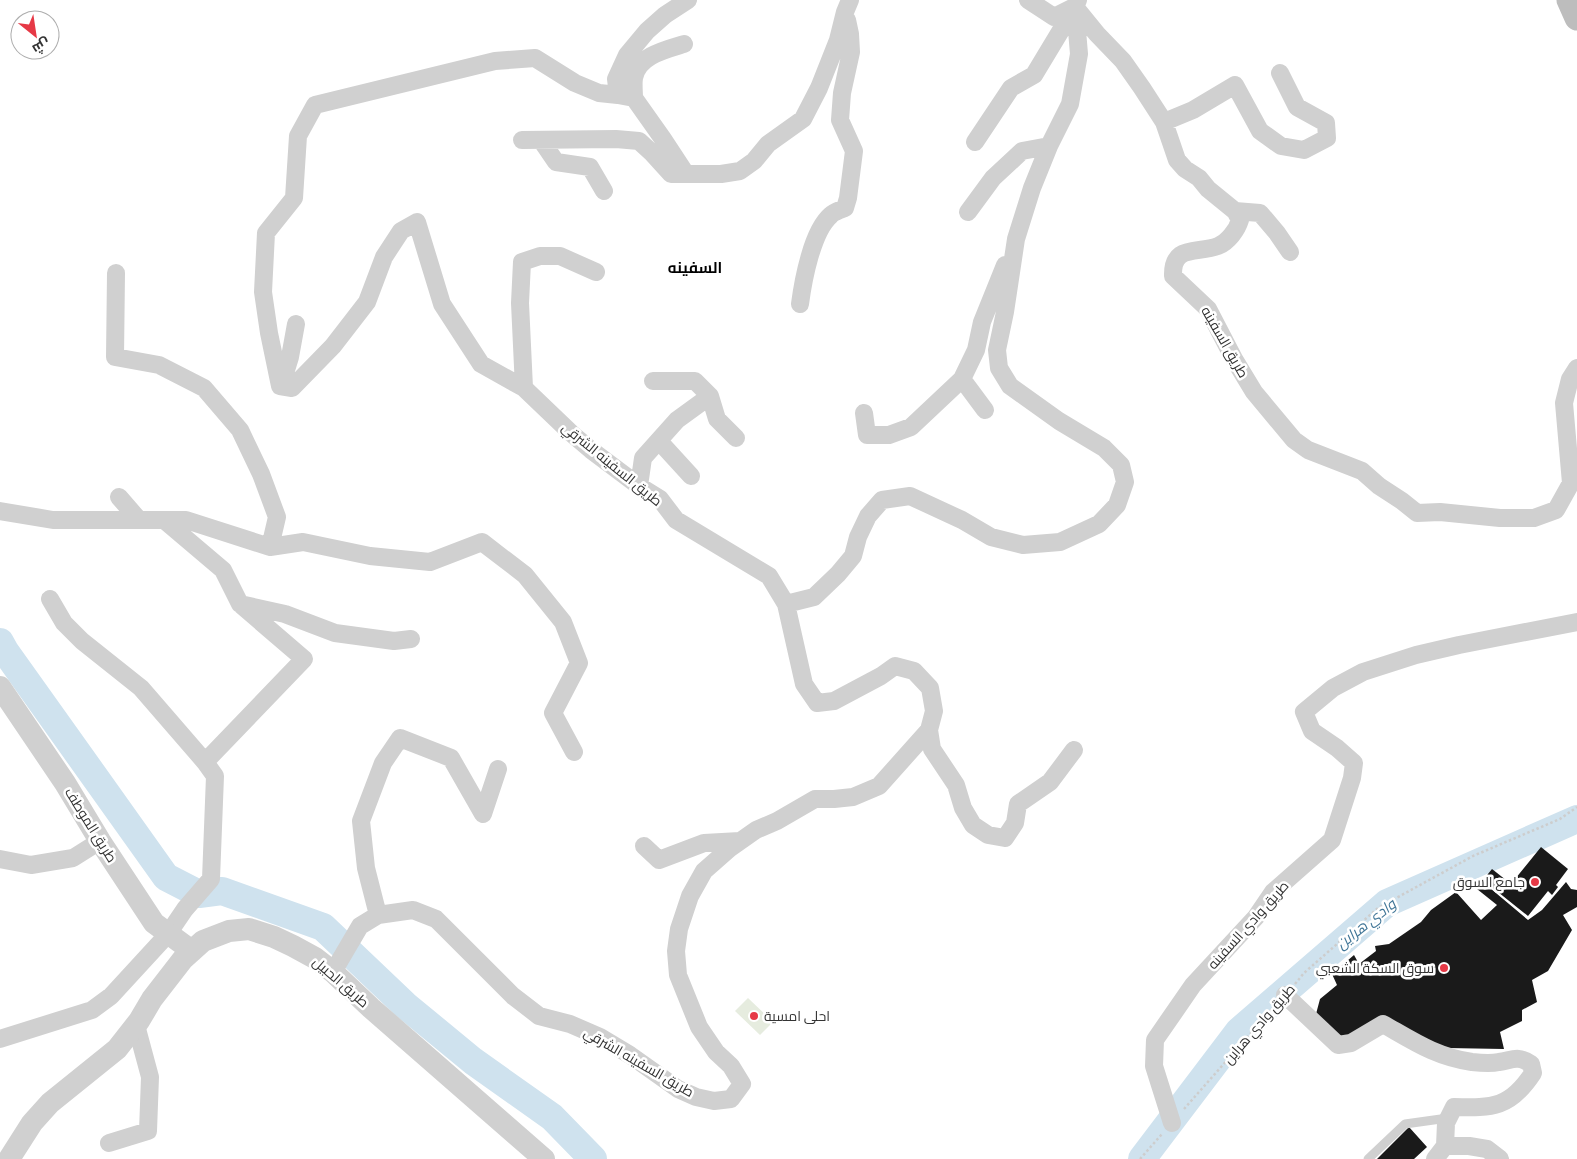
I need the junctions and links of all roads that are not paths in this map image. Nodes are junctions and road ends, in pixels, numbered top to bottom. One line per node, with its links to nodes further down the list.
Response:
1 (688, 0): 9 (street)
2 (1028, 0): 4 (street)
3 (1570, 0): 6 (main road)
4 (1076, 4): 10 (street); 13 (street); 14 (street)
5 (848, 6): 15 (street); 23 (street)
6 (1577, 18)
7 (684, 44): 9 (street)
8 (1280, 73): 10 (street)
9 (626, 96): 15 (street); 28 (street)
10 (1164, 122): 17 (street)
11 (522, 140): 12 (street)
12 (542, 140): 15 (street); 16 (street)
13 (975, 142)
14 (1049, 146): 18 (street); 19 (street)
15 (686, 174)
16 (604, 191)
17 (1235, 210): 20 (street); 36 (street, طريق السفينه)
18 (968, 212)
19 (1016, 239): 26 (street); 45 (street)
20 (1290, 252)
21 (596, 272): 29 (street)
22 (116, 273): 42 (street)
23 (800, 304)
24 (296, 324): 28 (street)
25 (1577, 368): 36 (street, طريق السفينه)
26 (962, 379): 31 (street); 32 (street)
27 (653, 381): 30 (street)
28 (280, 386): 29 (street, طريق السفينه الشرقي)
29 (524, 388): 37 (street, طريق السفينه الشرقي)
30 (710, 396): 33 (street); 34 (street)
31 (985, 410)
32 (864, 413)
33 (736, 438)
34 (659, 441): 35 (street); 37 (street)
35 (691, 476)
36 (1574, 479)
37 (640, 486): 45 (street, طريق السفينه الشرقي)
38 (119, 497): 40 (street)
39 (0, 511): 40 (street)
40 (139, 520): 41 (street)
41 (164, 520): 42 (street); 44 (street)
42 (270, 547): 51 (street)
43 (50, 599): 52 (street)
44 (240, 604): 47 (street); 52 (street)
45 (786, 604): 49 (street, طريق السفينه الشرقي)
46 (1577, 622): 66 (street, طريق وادي السفينه)
47 (411, 639)
48 (0, 687): 54 (street, طريق الموطف)
49 (929, 730): 50 (street); 55 (street, طريق السفينه الشرقي)
50 (1074, 750)
51 (574, 752)
52 (205, 762): 59 (street)
53 (498, 769): 58 (street)
54 (100, 841): 57 (street); 59 (street, طريق الموطف)
55 (740, 841): 56 (street); 58 (street, طريق السفينه الشرقي)
56 (644, 846)
57 (0, 859)
58 (378, 915): 61 (street, طريق السفينه الشرقي)
59 (168, 934): 60 (street, طريق الموطف); 64 (street)
60 (192, 951): 61 (street, طريق الحبيل); 63 (street, طريق الحبيل)
61 (333, 972): 70 (street, طريق الحبيل)
62 (1284, 995): 65 (street)
63 (136, 1025): 67 (street); 69 (street, طريق الحبيل)
64 (0, 1040)
65 (1448, 1118): 68 (street); 71 (lane)
66 (1172, 1123)
67 (109, 1143)
68 (1440, 1153): 72 (street)
69 (9, 1159)
70 (544, 1159)
71 (1368, 1159)
72 (1500, 1159)

